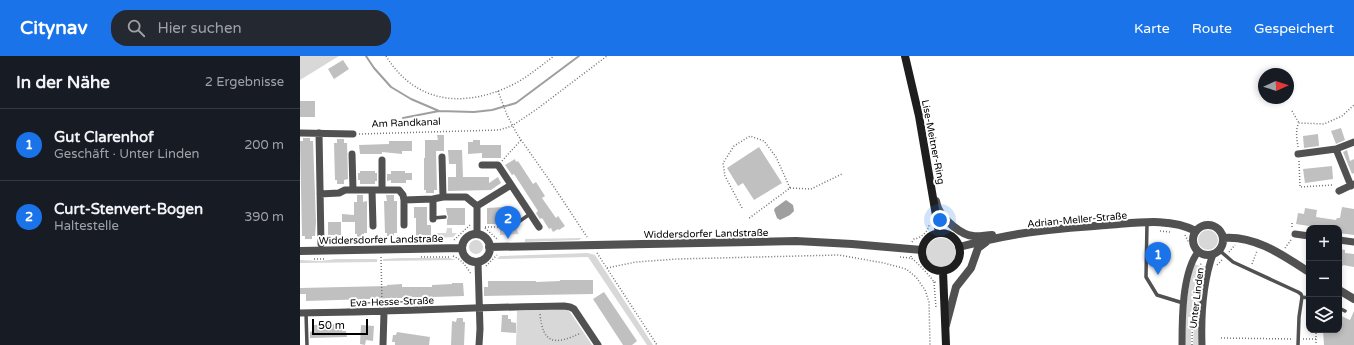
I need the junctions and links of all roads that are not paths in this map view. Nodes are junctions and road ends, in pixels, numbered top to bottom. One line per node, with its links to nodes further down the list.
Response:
1 (904, 56): 18 (main road, Lise-Meitner-Ring)
2 (300, 133): 3 (street)
3 (319, 133): 4 (street); 19 (street)
4 (353, 134)
5 (1354, 142): 6 (street)
6 (1336, 149): 8 (street); 13 (street)
7 (352, 154): 14 (street)
8 (1298, 154)
9 (442, 157): 20 (street)
10 (382, 160): 16 (street)
11 (482, 165): 12 (street)
12 (511, 185): 23 (street); 24 (street)
13 (1353, 185): 17 (street)
14 (353, 190): 15 (street); 19 (street)
15 (372, 190): 16 (street); 29 (street)
16 (382, 190): 21 (street)
17 (1339, 191)
18 (933, 192): 33 (main road, Lise-Meitner-Ring); 37 (street)
19 (320, 194): 41 (street)
20 (442, 197): 22 (street); 23 (street)
21 (404, 200): 22 (street); 28 (street)
22 (433, 200): 25 (street)
23 (476, 206): 34 (street)
24 (530, 214): 27 (lane); 31 (street)
25 (433, 218): 26 (lane)
26 (445, 218)
27 (517, 223)
28 (404, 225)
29 (373, 226)
30 (1147, 226): 32 (street, Adrian-Meller-Straße); 37 (street, Adrian-Meller-Straße); 56 (lane)
31 (539, 227)
32 (1196, 231): 38 (street); 47 (street)
33 (939, 233): 43 (main road); 45 (main road)
34 (477, 234): 42 (street); 44 (street)
35 (1296, 234): 36 (street)
36 (1306, 236)
37 (997, 238): 43 (street, Adrian-Meller-Straße); 62 (street)
38 (1223, 238): 48 (street); 50 (street)
39 (1342, 240): 40 (street)
40 (1354, 242)
41 (321, 244)
42 (490, 247): 45 (street, Widdersdorfer Landstraße); 49 (street)
43 (959, 247): 51 (main road)
44 (462, 248): 46 (street, Widdersdorfer Landstraße); 49 (street)
45 (922, 250): 51 (main road)
46 (300, 251)
47 (1198, 252): 48 (street); 56 (street, Unter Linden)
48 (1216, 252): 53 (lane); 69 (street, Unter Linden)
49 (478, 262): 57 (street)
50 (1306, 270)
51 (943, 271): 62 (main road)
52 (1342, 292): 55 (street)
53 (1302, 297): 54 (lane); 70 (lane)
54 (1306, 298)
55 (1354, 299)
56 (1184, 303): 68 (street, Unter Linden)
57 (479, 307): 60 (street, Eva-Hesse-Straße); 65 (street); 66 (street, Eva-Hesse-Straße)
58 (1342, 310): 59 (lane)
59 (1345, 311)
60 (383, 312): 61 (street, Eva-Hesse-Straße); 64 (street)
61 (303, 313): 63 (lane, Eva-Hesse-Straße)
62 (946, 326): 67 (main road)
63 (307, 345)
64 (383, 345)
65 (479, 345)
66 (598, 345)
67 (946, 345)
68 (1182, 345)
69 (1202, 345)
70 (1298, 345)

